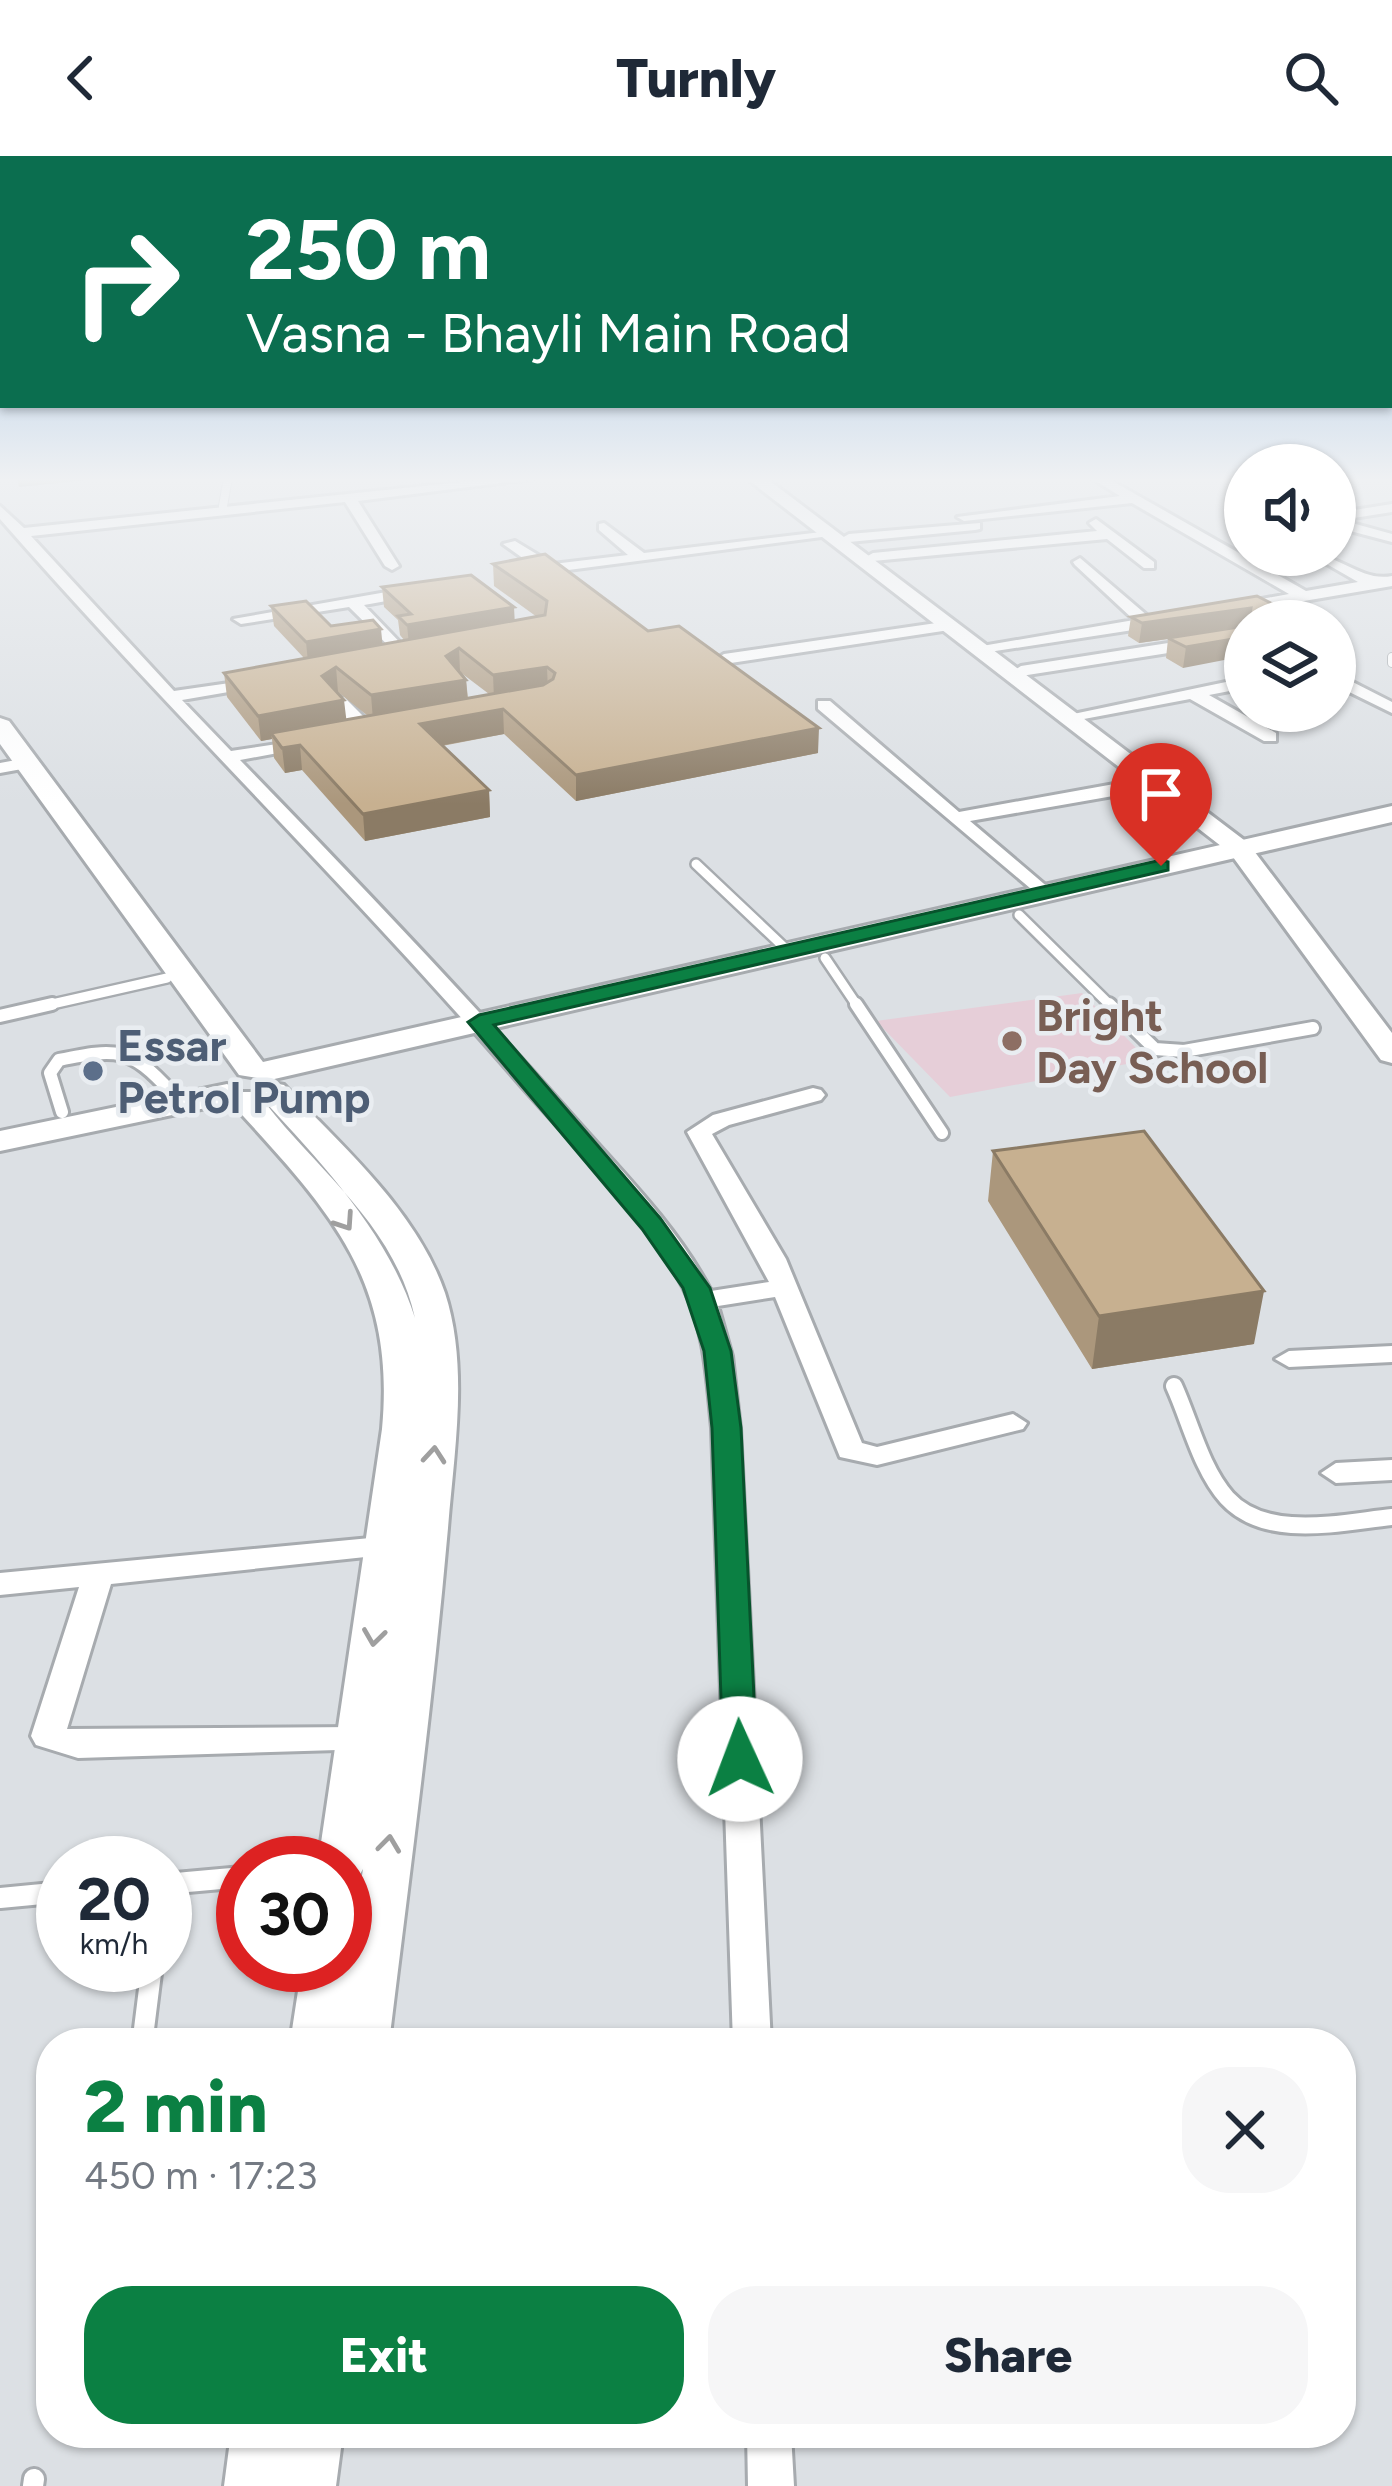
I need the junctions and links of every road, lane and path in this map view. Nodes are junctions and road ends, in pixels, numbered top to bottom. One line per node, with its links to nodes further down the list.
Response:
1 (69, 587): 26 (street)
2 (901, 587): 14 (street)
3 (909, 587): 16 (street)
4 (1107, 587): 13 (street)
5 (1288, 587): 8 (street)
6 (1357, 587): 8 (street)
7 (443, 588): 9 (street)
8 (1304, 596): 10 (street)
9 (353, 602): 12 (street); 18 (street)
10 (1214, 611)
11 (1191, 615): 13 (street)
12 (241, 620)
13 (1146, 623): 16 (street)
14 (950, 626): 16 (street); 19 (street)
15 (1224, 640): 21 (street)
16 (987, 650): 21 (street); 30 (street)
17 (428, 654): 18 (street)
18 (406, 658): 20 (street)
19 (724, 659)
20 (383, 662)
21 (1024, 673): 30 (street)
22 (271, 680): 26 (street)
23 (1224, 686): 25 (street)
24 (1356, 689): 29 (street)
25 (1193, 693): 30 (street); 35 (street)
26 (168, 697): 37 (street)
27 (338, 701): 33 (street)
28 (824, 705): 41 (street)
29 (1390, 708)
30 (1074, 716): 39 (street); 43 (street)
31 (0, 726): 38 (main road)
32 (388, 728): 33 (street)
33 (368, 731): 34 (street)
34 (348, 735)
35 (1270, 737)
36 (328, 739): 37 (street)
37 (226, 757): 52 (street)
38 (8, 764): 49 (main road); 55 (main road)
39 (1153, 783): 41 (street); 43 (street)
40 (1392, 814): 43 (main road)
41 (955, 818): 45 (street)
42 (1392, 829): 43 (main road)
43 (1253, 853): 45 (main road); 46 (main road); 51 (street)
44 (696, 864): 47 (lane)
45 (1043, 893): 47 (main road)
46 (1019, 915): 48 (main road); 53 (lane)
47 (788, 952): 52 (main road)
48 (825, 958): 52 (main road); 60 (lane)
49 (167, 978): 50 (lane); 55 (main road)
50 (0, 1016)
51 (1385, 1022): 54 (street)
52 (484, 1028): 55 (main road); 63 (street)
53 (1313, 1028)
54 (1392, 1054)
55 (249, 1083): 56 (main road); 61 (main road); 71 (street)
56 (171, 1092): 58 (main road); 58 (lane)
57 (813, 1095): 62 (street)
58 (62, 1112): 59 (main road)
59 (0, 1124)
60 (942, 1133)
61 (0, 1141)
62 (785, 1287): 63 (street); 67 (street)
63 (701, 1300): 83 (street)
64 (1392, 1354): 65 (street)
65 (1289, 1359)
66 (1174, 1386): 70 (lane)
67 (1012, 1423)
68 (1392, 1469): 69 (street)
69 (1336, 1473)
70 (1392, 1517)
71 (406, 1545): 72 (street); 74 (street, one-way to 74); 82 (street, one-way to 71)
72 (99, 1574): 73 (street); 74 (street)
73 (0, 1584)
74 (359, 1740): 75 (street)
75 (346, 1836)
76 (36, 1895): 77 (lane)
77 (0, 1898)
78 (149, 1992): 80 (lane)
79 (324, 1992): 81 (street)
80 (144, 2028)
81 (318, 2028)
82 (364, 2028)
83 (751, 2028)
84 (259, 2448): 87 (street)
85 (311, 2448): 88 (street)
86 (770, 2448): 89 (street)
87 (254, 2486)
88 (306, 2486)
89 (771, 2486)

